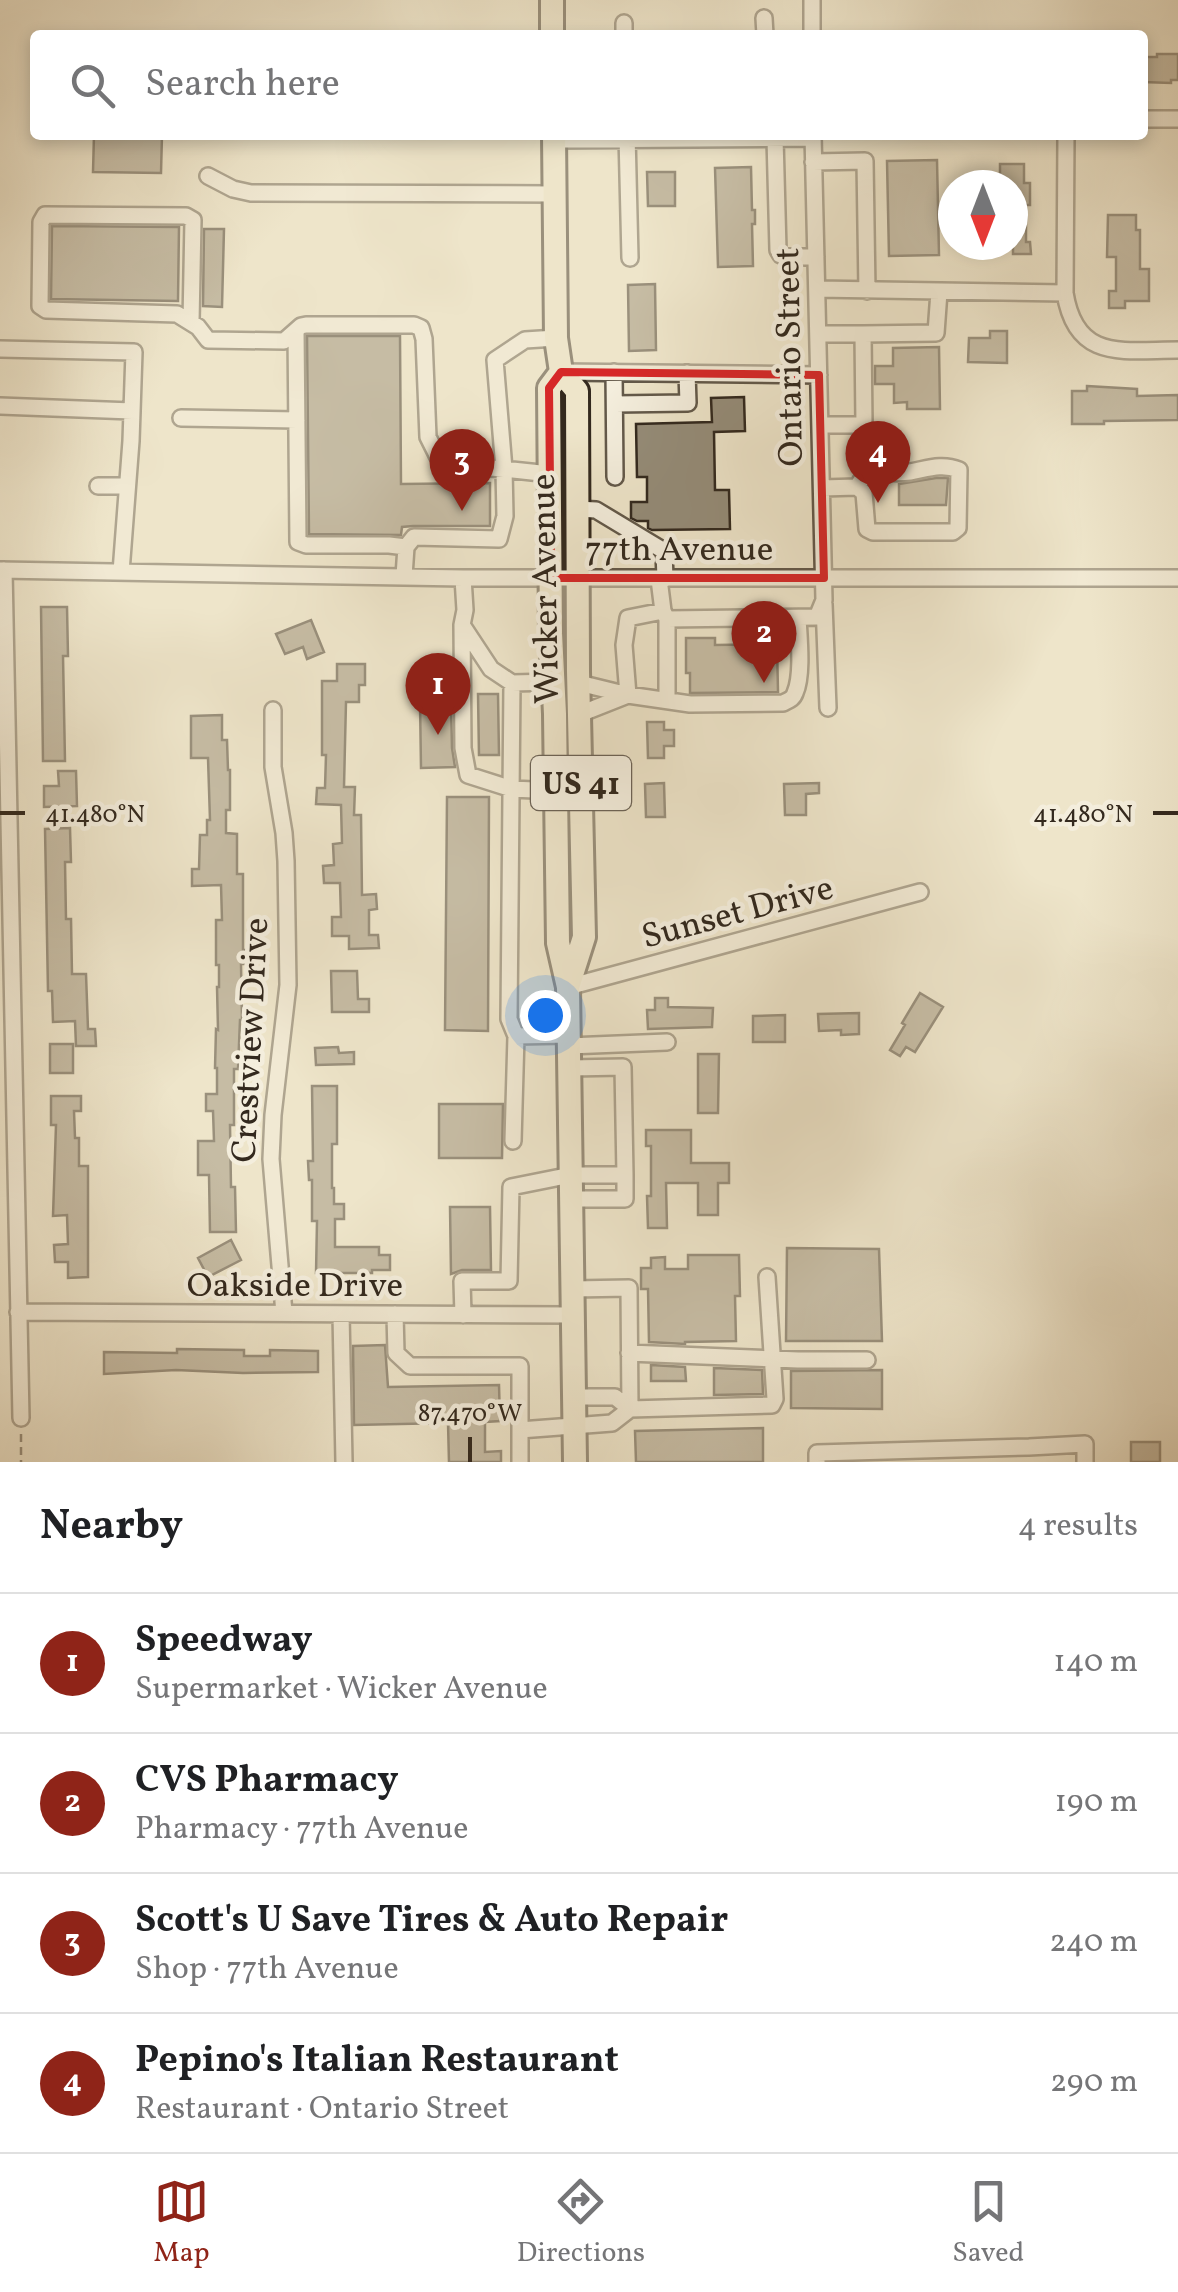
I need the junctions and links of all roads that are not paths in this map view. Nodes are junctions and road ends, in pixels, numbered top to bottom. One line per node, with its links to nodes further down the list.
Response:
1 (552, 0): 3 (highway)
2 (812, 0): 4 (street)
3 (552, 30)
4 (812, 30)
5 (1148, 118): 6 (street)
6 (1178, 118)
7 (554, 140): 14 (highway, Wicker Avenue / US 41)
8 (627, 140): 16 (street)
9 (770, 140): 15 (street)
10 (813, 140): 12 (street, Ontario Street)
11 (1066, 140): 20 (street)
12 (814, 162): 15 (street, Ontario Street); 18 (street)
13 (208, 176): 14 (street)
14 (554, 194): 25 (highway, Wicker Avenue / US 41)
15 (816, 257): 17 (street, Ontario Street)
16 (630, 258)
17 (816, 289): 18 (street); 23 (street, Ontario Street)
18 (867, 291): 19 (street)
19 (939, 292): 20 (street); 24 (street)
20 (1065, 293): 27 (street)
21 (191, 322): 21 (street); 22 (street)
22 (296, 331): 36 (street); 39 (street)
23 (818, 334): 24 (street); 31 (street, Ontario Street)
24 (864, 334): 37 (street)
25 (556, 338): 28 (highway, Wicker Avenue / US 41); 39 (street)
26 (0, 349): 34 (street)
27 (1178, 350)
28 (561, 372): 29 (street); 41 (highway, Wicker Avenue / US 41); 47 (highway, Wicker Avenue / US 41)
29 (614, 372): 30 (street); 32 (street)
30 (687, 373): 31 (street); 32 (street)
31 (819, 375): 37 (street, Ontario Street)
32 (614, 404): 42 (street)
33 (0, 406): 34 (street)
34 (132, 411): 44 (street)
35 (182, 418): 36 (street)
36 (297, 420): 48 (street)
37 (820, 424): 46 (street, Ontario Street)
38 (867, 450): 40 (street)
39 (504, 469): 41 (street); 48 (street)
40 (868, 471): 45 (street); 45 (street)
41 (550, 474): 53 (highway, Wicker Avenue / US 41)
42 (615, 477)
43 (98, 486): 44 (street)
44 (127, 486): 50 (street)
45 (857, 487): 46 (street)
46 (822, 488): 55 (street, Ontario Street)
47 (577, 509): 54 (highway, Wicker Avenue / US 41); 57 (street)
48 (406, 547): 51 (street)
49 (2, 570): 50 (street, 77th Avenue); 82 (street)
50 (120, 572): 51 (street, 77th Avenue)
51 (404, 576): 52 (street, 77th Avenue)
52 (463, 578): 53 (street, 77th Avenue); 61 (street)
53 (552, 578): 54 (street, 77th Avenue); 62 (highway, Wicker Avenue / US 41)
54 (578, 578): 57 (street, 77th Avenue); 63 (highway, Wicker Avenue / US 41)
55 (824, 578): 56 (street, 77th Avenue); 57 (street, 77th Avenue); 58 (street, Ontario Street)
56 (1178, 578)
57 (662, 579): 59 (street)
58 (824, 600): 60 (street); 67 (street, Ontario Street)
59 (665, 615): 60 (street); 65 (street); 66 (street)
60 (798, 618): 66 (street)
61 (462, 626): 64 (street); 70 (street)
62 (554, 682): 64 (street); 71 (highway, Wicker Avenue / US 41)
63 (579, 683): 65 (street); 69 (highway, Wicker Avenue / US 41)
64 (512, 684): 70 (street)
65 (628, 695): 66 (street); 69 (street)
66 (668, 700)
67 (828, 708)
68 (273, 710): 83 (street, Crestview Drive)
69 (580, 714): 73 (highway, Wicker Avenue / US 41)
70 (512, 789): 71 (street); 74 (street)
71 (556, 791): 73 (highway, Wicker Avenue / US 41)
72 (920, 892): 73 (street, Sunset Drive)
73 (568, 987): 76 (highway, Wicker Avenue / US 41)
74 (516, 1036): 76 (street); 77 (street)
75 (667, 1042): 76 (street)
76 (569, 1050): 78 (street); 79 (highway, Wicker Avenue / US 41)
77 (514, 1141)
78 (625, 1175): 79 (street); 79 (street)
79 (571, 1187): 81 (highway, Wicker Avenue / US 41); 86 (street)
80 (768, 1278): 89 (street)
81 (573, 1288): 87 (highway, Wicker Avenue / US 41); 88 (street)
82 (18, 1312): 83 (street, Oakside Drive); 93 (street)
83 (284, 1314): 84 (street, Oakside Drive)
84 (341, 1314): 85 (street, Oakside Drive); 97 (street)
85 (395, 1314): 86 (street, Oakside Drive); 95 (street)
86 (462, 1314): 87 (street, Oakside Drive)
87 (573, 1316): 91 (highway, Wicker Avenue / US 41)
88 (629, 1352): 89 (street); 92 (street)
89 (772, 1357): 90 (street); 92 (street)
90 (867, 1360)
91 (574, 1397): 92 (street); 94 (highway, Wicker Avenue / US 41)
92 (630, 1409): 94 (street)
93 (20, 1418)
94 (575, 1425): 95 (street); 99 (highway, Wicker Avenue / US 41)
95 (520, 1430): 98 (street)
96 (1029, 1455): 100 (street); 101 (street)
97 (344, 1462)
98 (520, 1462)
99 (575, 1462)
100 (817, 1462)
101 (1085, 1462)

